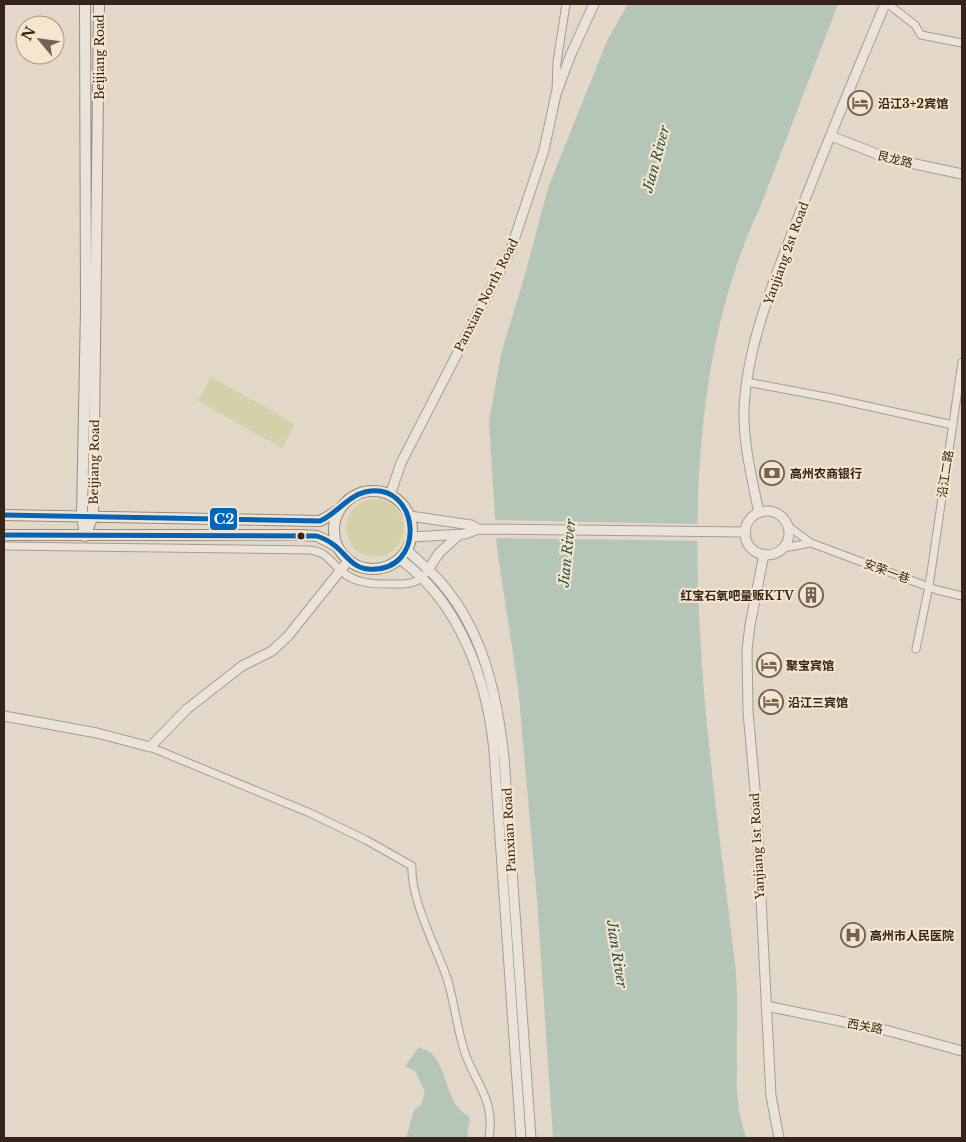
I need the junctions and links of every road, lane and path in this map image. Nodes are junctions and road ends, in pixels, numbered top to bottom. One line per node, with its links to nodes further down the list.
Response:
1 (85, 4): 18 (main road, Beijiang Road)
2 (99, 4): 19 (main road, Beijiang Road)
3 (566, 4): 7 (street)
4 (594, 4): 7 (street, Panxian North Road)
5 (887, 4): 6 (street); 8 (street, Yanjiang 2st Road)
6 (962, 43)
7 (556, 94): 14 (street, Panxian North Road)
8 (831, 136): 9 (street, 艮龙路); 11 (street, Yanjiang 2st Road)
9 (962, 174)
10 (962, 362): 12 (street, 沿江二路)
11 (747, 382): 13 (street); 16 (street, Yanjiang 2st Road)
12 (959, 400): 13 (street, 沿江二路)
13 (953, 425): 38 (street, 沿江二路)
14 (390, 495): 15 (main road); 20 (main road)
15 (339, 510): 19 (main road); 30 (main road)
16 (759, 513): 21 (street); 23 (street)
17 (4, 515): 18 (main road)
18 (82, 516): 19 (main road); 27 (main road, Beijiang Road)
19 (93, 516): 27 (main road, Beijiang Road)
20 (410, 516): 22 (street); 26 (main road)
21 (788, 526): 28 (street); 31 (street)
22 (478, 529): 23 (street); 24 (street)
23 (746, 532): 33 (street)
24 (459, 534): 26 (street); 37 (street)
25 (4, 535): 27 (main road)
26 (412, 537): 32 (main road)
27 (85, 542): 29 (street); 30 (main road); 36 (street)
28 (811, 543): 31 (street); 38 (street, 安荣一巷)
29 (4, 546)
30 (338, 547): 35 (main road)
31 (783, 548): 33 (street)
32 (406, 550): 34 (main road); 37 (street, Panxian Road)
33 (764, 554): 43 (street, Yanjiang 1st Road)
34 (400, 559): 35 (main road); 37 (street, Panxian Road)
35 (348, 561): 36 (street)
36 (341, 571): 37 (street); 42 (street)
37 (425, 573): 46 (street, Panxian Road); 47 (street, Panxian Road)
38 (929, 586): 39 (street, 安荣一巷); 40 (street, 沿江二路)
39 (962, 596)
40 (916, 649)
41 (4, 716): 42 (street)
42 (150, 747): 45 (street)
43 (766, 1006): 44 (street, 西关路); 48 (street, Yanjiang 1st Road)
44 (962, 1051)
45 (489, 1138)
46 (521, 1138)
47 (531, 1138)
48 (779, 1138)

